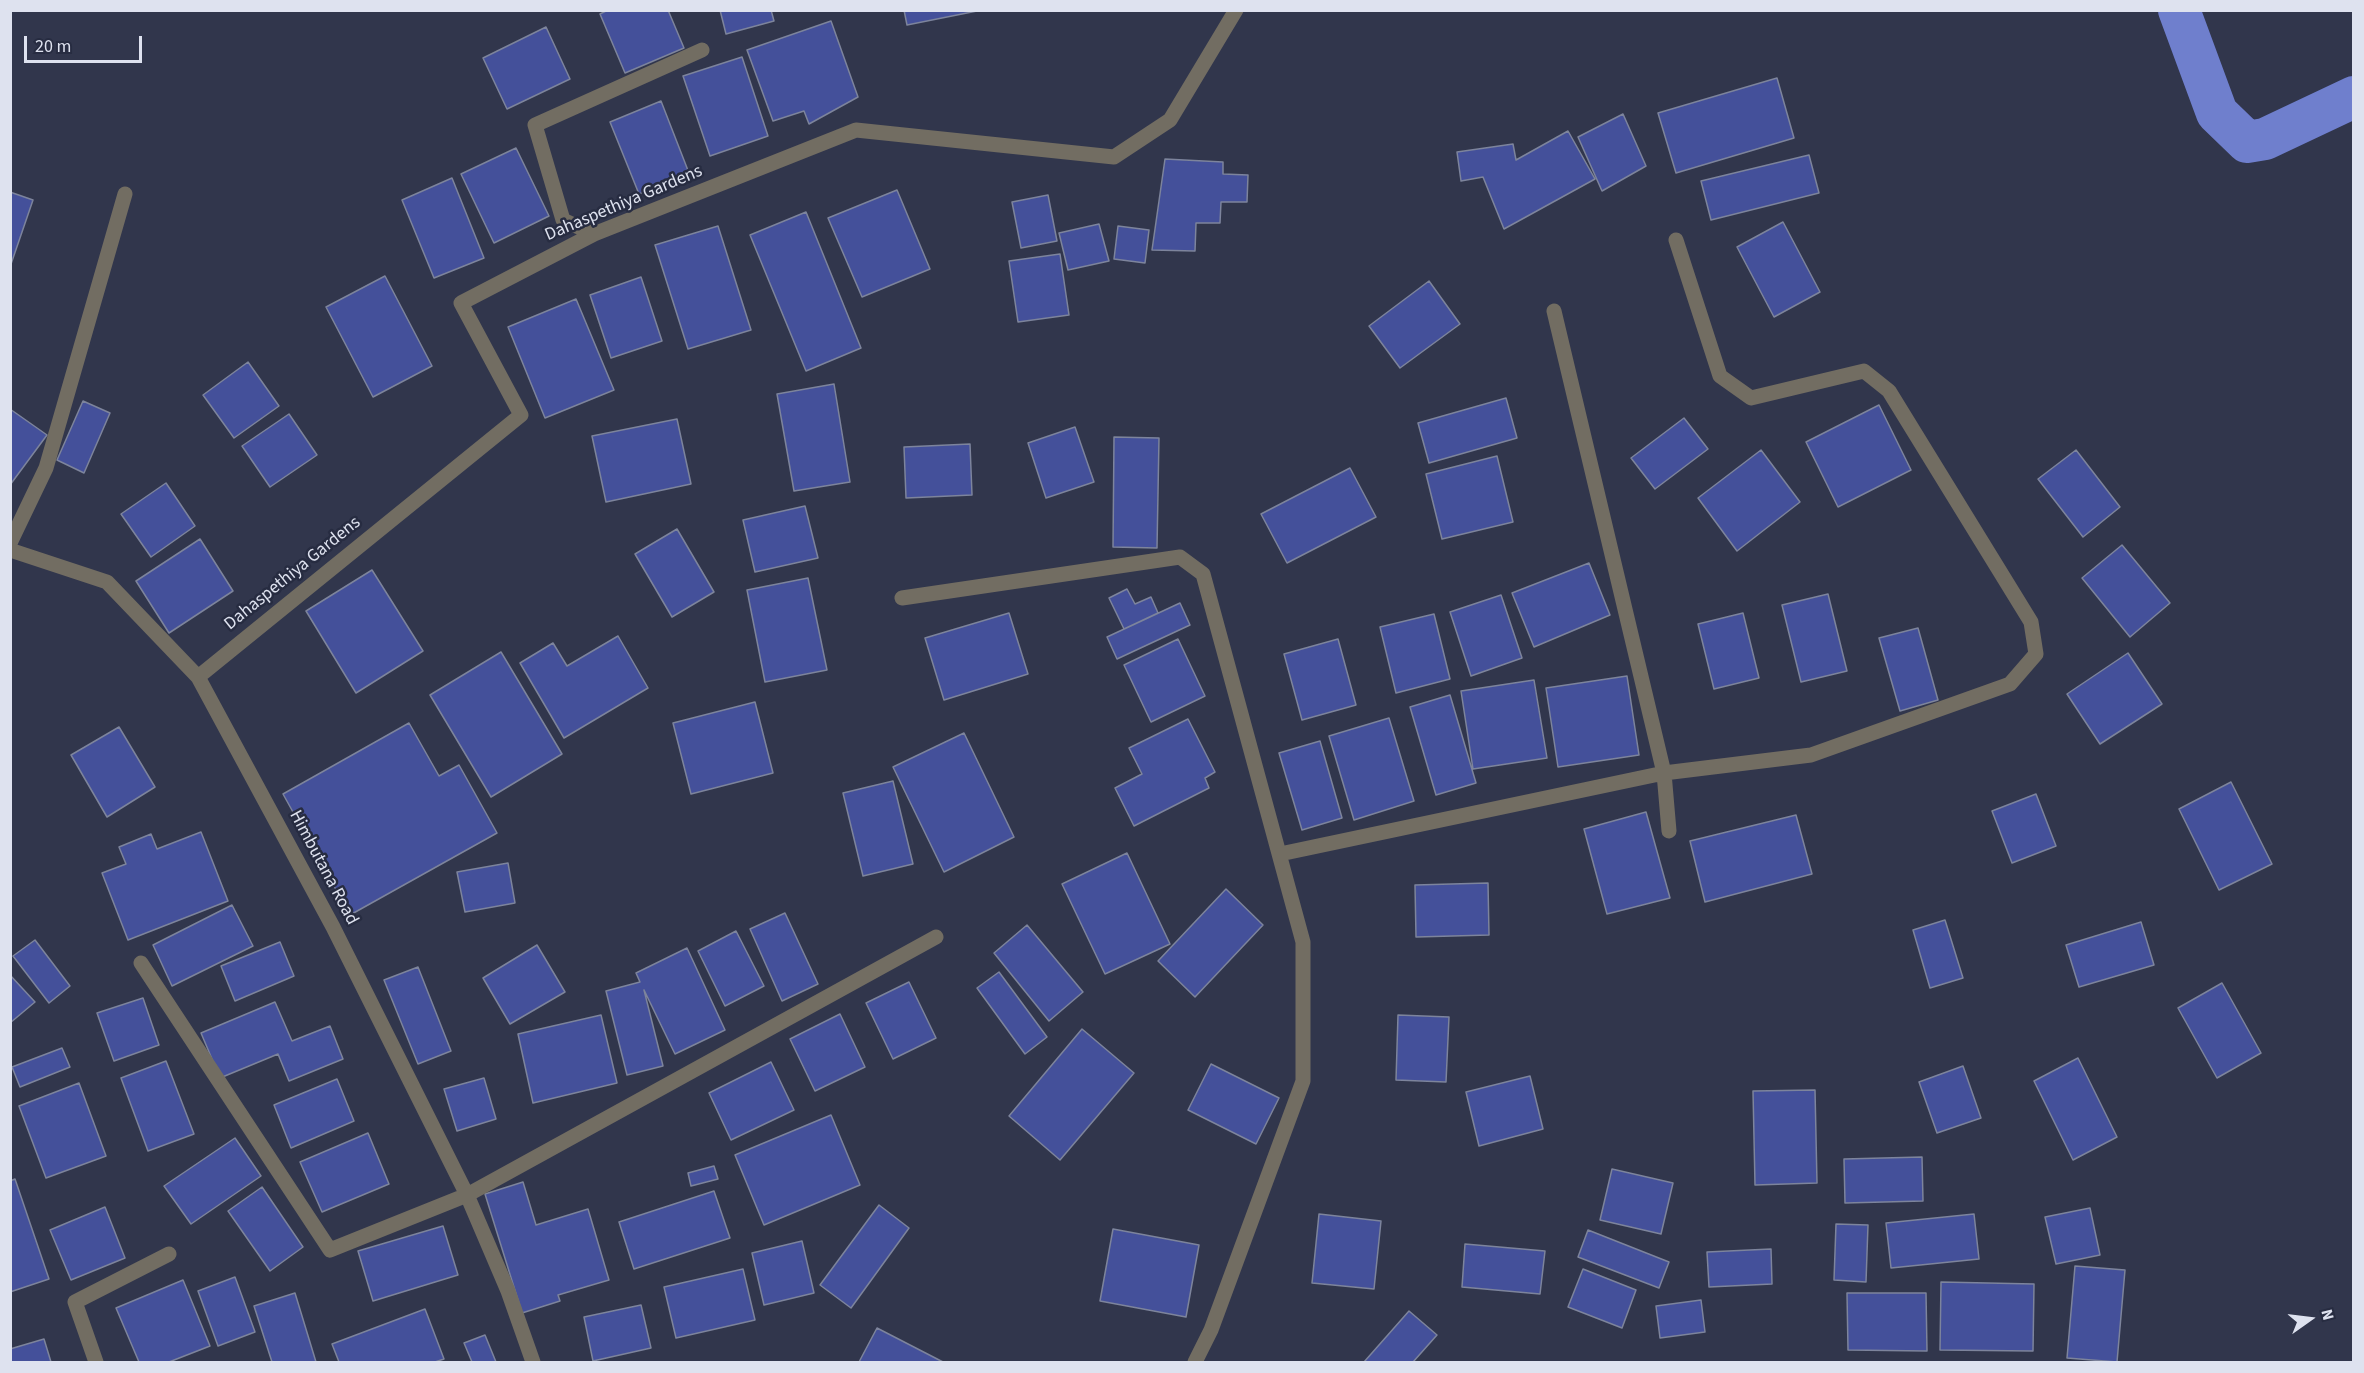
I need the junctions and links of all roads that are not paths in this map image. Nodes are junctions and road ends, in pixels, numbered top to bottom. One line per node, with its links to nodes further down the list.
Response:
1 (1236, 10): 4 (street, Dahaspethiya Gardens)
2 (702, 50): 4 (street)
3 (125, 194): 7 (street)
4 (594, 234): 10 (street, Dahaspethiya Gardens)
5 (1676, 240): 11 (street)
6 (1554, 311): 11 (street)
7 (10, 543)
8 (10, 550): 10 (street, Himbutana Road)
9 (902, 598): 13 (street)
10 (198, 677): 16 (street, Himbutana Road)
11 (1664, 773): 12 (street); 13 (street)
12 (1669, 831)
13 (1280, 854): 20 (street)
14 (936, 937): 16 (street)
15 (141, 963): 16 (street)
16 (467, 1195): 19 (street, Himbutana Road)
17 (169, 1254): 18 (street)
18 (96, 1362)
19 (533, 1362)
20 (1195, 1362)

